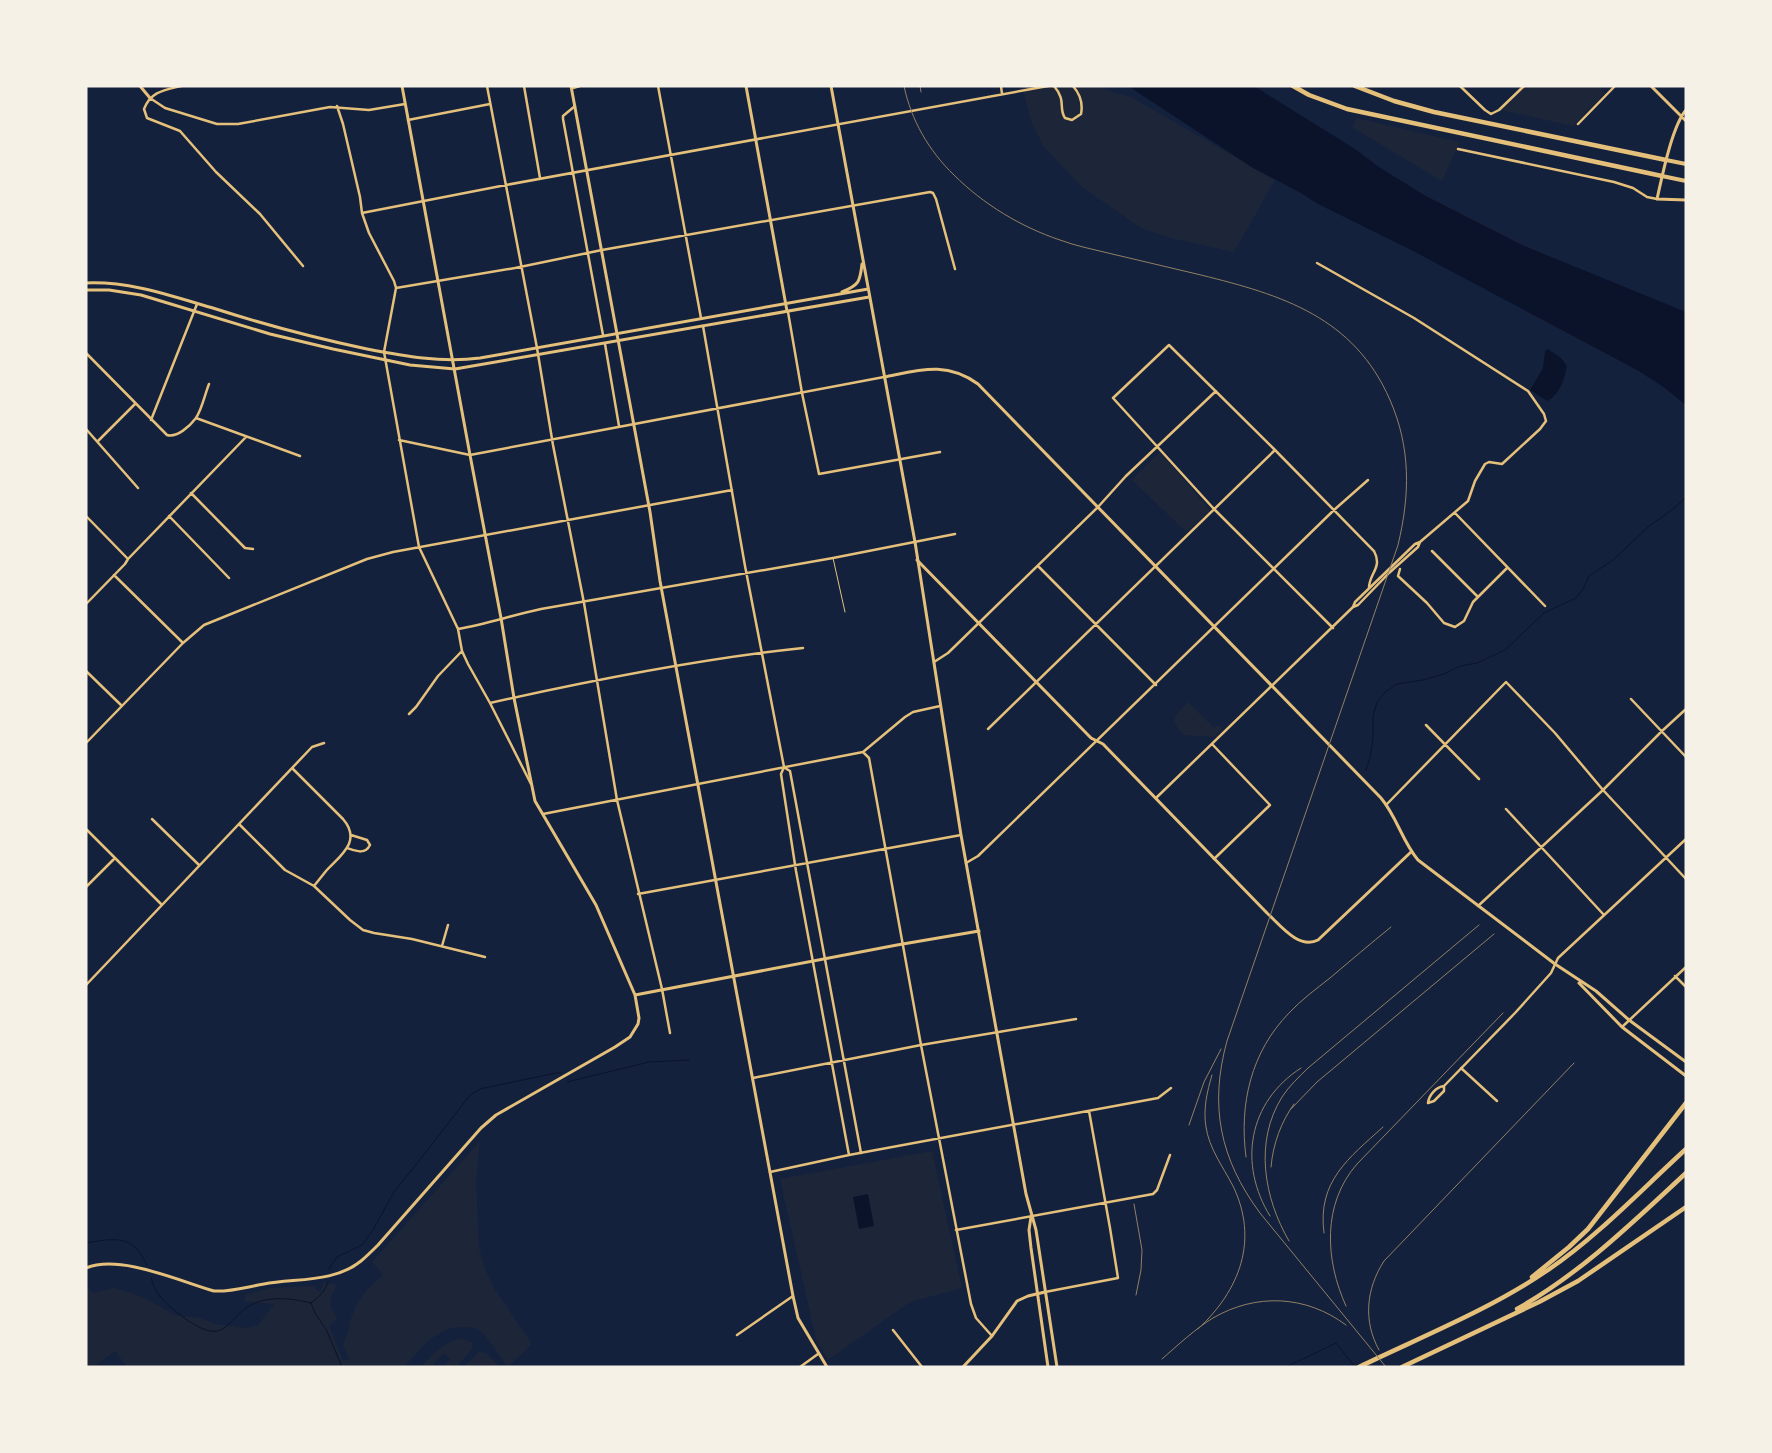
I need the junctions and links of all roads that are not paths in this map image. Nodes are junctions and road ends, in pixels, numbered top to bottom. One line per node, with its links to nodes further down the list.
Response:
1 (140, 86): 22 (street)
2 (181, 86): 22 (street)
3 (402, 86): 23 (street)
4 (488, 86): 24 (street)
5 (524, 86): 41 (street)
6 (580, 86): 20 (street)
7 (658, 86): 35 (street)
8 (746, 86): 33 (street)
9 (831, 86): 31 (street)
10 (1001, 86): 21 (street)
11 (1048, 86): 21 (street)
12 (1054, 86): 13 (street)
13 (1073, 86)
14 (1293, 86): 40 (highway)
15 (1355, 86): 36 (highway)
16 (1460, 86): 17 (street)
17 (1524, 86)
18 (1615, 86): 32 (street)
19 (1651, 86): 28 (street)
20 (572, 87): 26 (street)
21 (1002, 94): 31 (street)
22 (150, 98): 25 (street); 55 (street)
23 (405, 104): 25 (street); 29 (street)
24 (491, 104): 29 (street); 43 (street)
25 (337, 106): 48 (street)
26 (575, 106): 38 (street); 39 (street)
27 (1686, 110): 28 (street)
28 (1681, 116): 30 (street); 36 (street)
29 (408, 120): 46 (street)
30 (1686, 121)
31 (838, 124): 33 (street); 47 (street)
32 (1578, 124)
33 (755, 140): 35 (street); 49 (street)
34 (1458, 149): 44 (street)
35 (671, 155): 38 (street); 50 (street)
36 (1666, 160): 37 (highway); 40 (street)
37 (1686, 164)
38 (587, 170): 39 (street); 51 (street)
39 (573, 173): 41 (street); 52 (street)
40 (1662, 176): 42 (highway); 44 (street)
41 (540, 179): 43 (street)
42 (1686, 181)
43 (506, 185): 46 (street); 56 (street)
44 (1657, 199): 45 (street)
45 (1686, 200)
46 (422, 201): 48 (street); 58 (street)
47 (852, 205): 49 (street); 53 (street); 57 (street)
48 (362, 213): 60 (street)
49 (770, 220): 50 (street); 65 (street)
50 (686, 235): 51 (street); 69 (street)
51 (602, 250): 52 (street); 71 (street)
52 (588, 253): 56 (street); 72 (street)
53 (863, 260): 61 (street); 63 (street)
54 (1317, 263): 111 (street)
55 (303, 266)
56 (521, 267): 58 (street); 75 (street)
57 (955, 269)
58 (439, 282): 60 (street); 80 (street)
59 (86, 283): 66 (street)
60 (396, 288): 76 (street)
61 (868, 289): 63 (street); 64 (street)
62 (86, 290): 67 (street)
63 (839, 293): 65 (street)
64 (870, 297): 68 (street); 82 (street)
65 (786, 302): 68 (street); 69 (street)
66 (198, 304): 67 (street); 76 (street)
67 (195, 310): 79 (street); 89 (street)
68 (788, 311): 70 (street); 85 (street)
69 (701, 318): 71 (street)
70 (703, 326): 73 (street); 87 (street)
71 (616, 333): 72 (street); 73 (street)
72 (604, 336): 75 (street)
73 (618, 342): 74 (street); 90 (street)
74 (604, 344): 78 (street); 91 (street)
75 (537, 348): 78 (street); 80 (street)
76 (384, 352): 79 (street); 80 (street)
77 (86, 353): 86 (street)
78 (538, 356): 81 (street); 94 (street)
79 (385, 361): 81 (street); 95 (street)
80 (453, 361): 81 (street)
81 (455, 369): 100 (street)
82 (884, 377): 85 (street); 102 (street); 108 (street)
83 (209, 384): 88 (street)
84 (1216, 391): 97 (street); 97 (street); 98 (street)
85 (802, 393): 87 (street); 102 (street)
86 (135, 404): 89 (street); 96 (street)
87 (718, 408): 90 (street); 105 (street)
88 (196, 418): 89 (street); 93 (street)
89 (152, 420)
90 (633, 424): 91 (street); 107 (street)
91 (620, 426): 94 (street)
92 (86, 429): 96 (street)
93 (246, 436): 101 (street); 106 (street)
94 (552, 439): 100 (street); 114 (street)
95 (399, 440): 100 (street); 119 (street)
96 (98, 442): 104 (street)
97 (1156, 448): 108 (street); 109 (street)
98 (1275, 450): 109 (street); 110 (street)
99 (940, 452): 102 (street)
100 (470, 455): 116 (street)
101 (300, 456)
102 (900, 459): 117 (street)
103 (1368, 480): 110 (street)
104 (138, 488)
105 (732, 490): 107 (street); 130 (street)
106 (191, 493): 113 (street); 120 (street)
107 (648, 506): 114 (street); 133 (street)
108 (1098, 507): 125 (street); 126 (street)
109 (1214, 509): 126 (street); 128 (street)
110 (1334, 510): 128 (street); 134 (street)
111 (1455, 513): 118 (street); 127 (street)
112 (86, 516): 123 (street)
113 (169, 516): 123 (street); 132 (street)
114 (568, 519): 116 (street); 136 (street)
115 (955, 534): 117 (street)
116 (486, 535): 119 (street); 141 (street)
117 (915, 542): 122 (street); 124 (street)
118 (1420, 542): 134 (street); 139 (street)
119 (419, 547): 146 (street); 147 (street)
120 (253, 549)
121 (1432, 551): 135 (street)
122 (833, 558): 130 (street); 140 (lane)
123 (128, 559): 131 (street)
124 (917, 560): 142 (street); 151 (street)
125 (1038, 566): 142 (street); 143 (street)
126 (1156, 567): 143 (street); 144 (street)
127 (1507, 568): 135 (street); 138 (street)
128 (1273, 569): 144 (street); 145 (street)
129 (1400, 569): 135 (street)
130 (746, 573): 133 (street); 150 (street)
131 (114, 575): 137 (street); 147 (street)
132 (229, 578)
133 (661, 588): 136 (street); 152 (street)
134 (1369, 588): 139 (street)
135 (1478, 597)
136 (584, 602): 141 (street); 154 (street)
137 (86, 604)
138 (1545, 606)
139 (1353, 607): 145 (street)
140 (845, 612)
141 (502, 618): 146 (street); 158 (street)
142 (979, 623): 151 (street); 155 (street)
143 (1096, 624): 155 (street); 156 (street)
144 (1214, 628): 156 (street); 157 (street)
145 (1333, 628): 157 (street)
146 (458, 629): 149 (street)
147 (183, 643): 161 (street)
148 (803, 648): 150 (street)
149 (462, 651): 160 (street); 164 (street)
150 (762, 652): 152 (street); 175 (street)
151 (934, 662): 162 (street)
152 (677, 667): 154 (street); 178 (street)
153 (86, 671): 161 (street)
154 (598, 682): 158 (street); 182 (street)
155 (1036, 683): 166 (street); 168 (street)
156 (1156, 685): 168 (street)
157 (1272, 686): 171 (street); 183 (street)
158 (514, 698): 160 (street); 179 (street)
159 (1632, 699): 167 (street)
160 (490, 703): 179 (street)
161 (122, 706): 169 (street)
162 (940, 706): 173 (street); 190 (street)
163 (1686, 709): 167 (street)
164 (409, 714)
165 (1426, 725): 172 (street)
166 (988, 729)
167 (1662, 731): 174 (street); 180 (street)
168 (1097, 742): 181 (street); 200 (street)
169 (86, 743)
170 (324, 743): 176 (street)
171 (1212, 744): 181 (street); 198 (street)
172 (1446, 745): 177 (street); 180 (street); 183 (street)
173 (863, 752): 175 (street); 194 (street)
174 (1686, 757)
175 (784, 767): 178 (street); 199 (street); 202 (street)
176 (292, 768): 187 (street); 189 (street)
177 (1479, 779)
178 (698, 783): 182 (street); 203 (street)
179 (531, 784): 185 (street)
180 (1603, 790): 192 (street); 196 (street)
181 (1156, 798): 198 (street)
182 (617, 800): 185 (street); 207 (street)
183 (1387, 804): 195 (street)
184 (1506, 809): 192 (street)
185 (543, 814): 226 (street)
186 (152, 818): 201 (street)
187 (239, 824): 201 (street); 205 (street)
188 (86, 829): 197 (street)
189 (351, 835): 193 (street); 193 (street)
190 (961, 836): 194 (street); 200 (street)
191 (1686, 839): 196 (street)
192 (1542, 846): 209 (street); 210 (street)
193 (347, 848): 205 (street)
194 (885, 848): 199 (street); 213 (street)
195 (1411, 852): 198 (street); 209 (street)
196 (1666, 857): 204 (street); 210 (street)
197 (115, 858): 206 (street); 208 (street)
198 (1214, 859)
199 (807, 863): 202 (street); 216 (street)
200 (966, 863): 212 (street)
201 (199, 865): 208 (street)
202 (795, 866): 203 (street); 217 (street)
203 (716, 879): 207 (street); 220 (street)
204 (1686, 879)
205 (314, 886): 214 (street)
206 (86, 887)
207 (638, 894): 225 (street)
208 (162, 904): 223 (street)
209 (1478, 906): 218 (street)
210 (1604, 915): 218 (street)
211 (448, 925): 214 (street)
212 (979, 931): 213 (street); 230 (street)
213 (903, 944): 216 (street); 232 (street)
214 (442, 946): 215 (street)
215 (485, 957)
216 (825, 958): 217 (street); 233 (street)
217 (813, 960): 220 (street); 235 (street)
218 (1555, 964): 222 (street); 236 (street)
219 (1686, 967): 221 (street)
220 (733, 976): 225 (street); 238 (street)
221 (1675, 976): 224 (street); 228 (street)
222 (1575, 979): 228 (street); 229 (street)
223 (86, 985)
224 (1686, 987)
225 (662, 989): 226 (street); 231 (street)
226 (634, 995): 256 (street)
227 (1076, 1018): 230 (street)
228 (1629, 1020): 229 (street); 234 (street)
229 (1622, 1027): 237 (street)
230 (997, 1033): 232 (street); 244 (street)
231 (670, 1034)
232 (921, 1045): 233 (street); 245 (street)
233 (844, 1060): 235 (street); 247 (street)
234 (1686, 1062)
235 (832, 1063): 238 (street); 248 (street)
236 (1461, 1068): 239 (street); 241 (street)
237 (1686, 1076)
238 (752, 1078): 250 (street)
239 (1444, 1086): 239 (street)
240 (1171, 1088): 243 (street)
241 (1497, 1101)
242 (1686, 1103): 259 (highway)
243 (1088, 1111): 244 (street); 252 (street)
244 (1014, 1125): 245 (street); 254 (street)
245 (939, 1139): 247 (street); 255 (street)
246 (1686, 1149): 259 (highway)
247 (861, 1153): 248 (street)
248 (849, 1155): 250 (street)
249 (1170, 1155): 252 (street)
250 (770, 1172): 260 (street)
251 (1686, 1174): 261 (highway)
252 (1106, 1203): 254 (street); 257 (street)
253 (1686, 1208): 261 (highway)
254 (1031, 1217): 255 (street); 257 (street); 258 (street)
255 (956, 1230): 264 (street)
256 (86, 1268)
257 (1046, 1292): 258 (street); 272 (street)
258 (1036, 1294): 264 (street); 271 (street)
259 (1510, 1295): 273 (highway)
260 (793, 1296): 263 (street); 265 (street)
261 (1485, 1327): 266 (highway)
262 (893, 1330): 269 (street)
263 (737, 1335)
264 (992, 1336): 270 (street)
265 (818, 1354): 267 (street); 268 (street)
266 (1403, 1366)
267 (800, 1367)
268 (827, 1367)
269 (922, 1367)
270 (963, 1367)
271 (1048, 1367)
272 (1058, 1367)
273 (1359, 1367)

